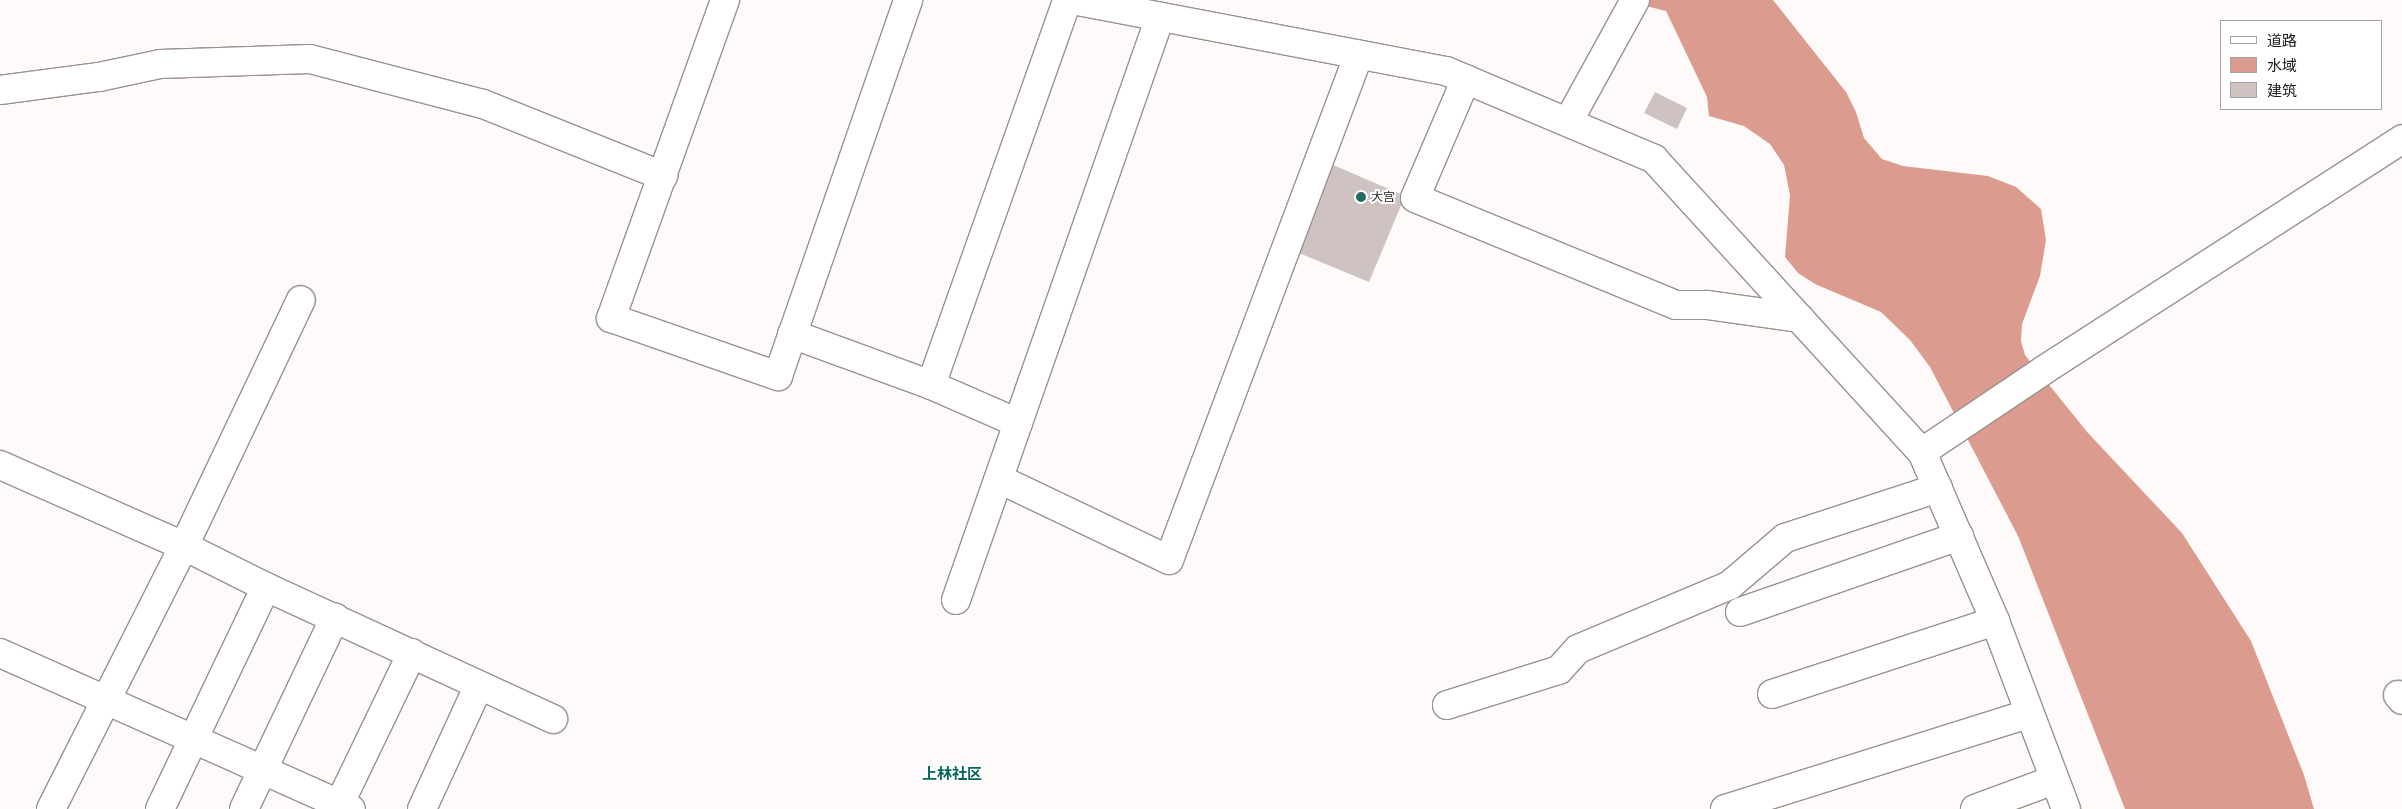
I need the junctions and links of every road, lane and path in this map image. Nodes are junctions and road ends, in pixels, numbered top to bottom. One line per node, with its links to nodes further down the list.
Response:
1 (725, 0): 12 (street)
2 (908, 0): 15 (street)
3 (1067, 0): 16 (street)
4 (1073, 0): 6 (street)
5 (1635, 0): 10 (street)
6 (1160, 17): 7 (street); 17 (street)
7 (1359, 54): 8 (street); 20 (street)
8 (1466, 79): 10 (street); 14 (street)
9 (0, 90): 12 (street)
10 (1568, 122): 14 (street)
11 (2402, 139): 18 (street)
12 (663, 176): 15 (street)
13 (301, 300): 23 (street)
14 (1799, 318): 18 (street)
15 (792, 334): 16 (street)
16 (931, 386): 17 (street)
17 (1018, 423): 20 (street)
18 (1922, 452): 21 (street)
19 (0, 465): 23 (street)
20 (999, 479): 25 (street)
21 (1938, 488): 22 (street); 34 (street)
22 (1959, 536): 26 (street); 28 (street)
23 (184, 546): 24 (street); 33 (street)
24 (266, 587): 27 (street); 37 (street)
25 (956, 600)
26 (1740, 612)
27 (335, 617): 30 (street); 38 (street)
28 (1995, 621): 32 (street); 35 (street)
29 (0, 653): 33 (street)
30 (412, 653): 31 (street); 40 (street)
31 (479, 685): 36 (street); 44 (street)
32 (1772, 694)
33 (105, 699): 37 (street); 41 (street)
34 (1447, 705)
35 (2029, 714): 39 (street); 45 (street)
36 (553, 720)
37 (192, 738): 38 (street); 42 (street)
38 (262, 770): 40 (street); 43 (street)
39 (2054, 780): 46 (street); 47 (street)
40 (343, 807)
41 (51, 809)
42 (160, 809)
43 (244, 809)
44 (422, 809)
45 (1725, 809)
46 (1975, 809)
47 (2066, 809)

